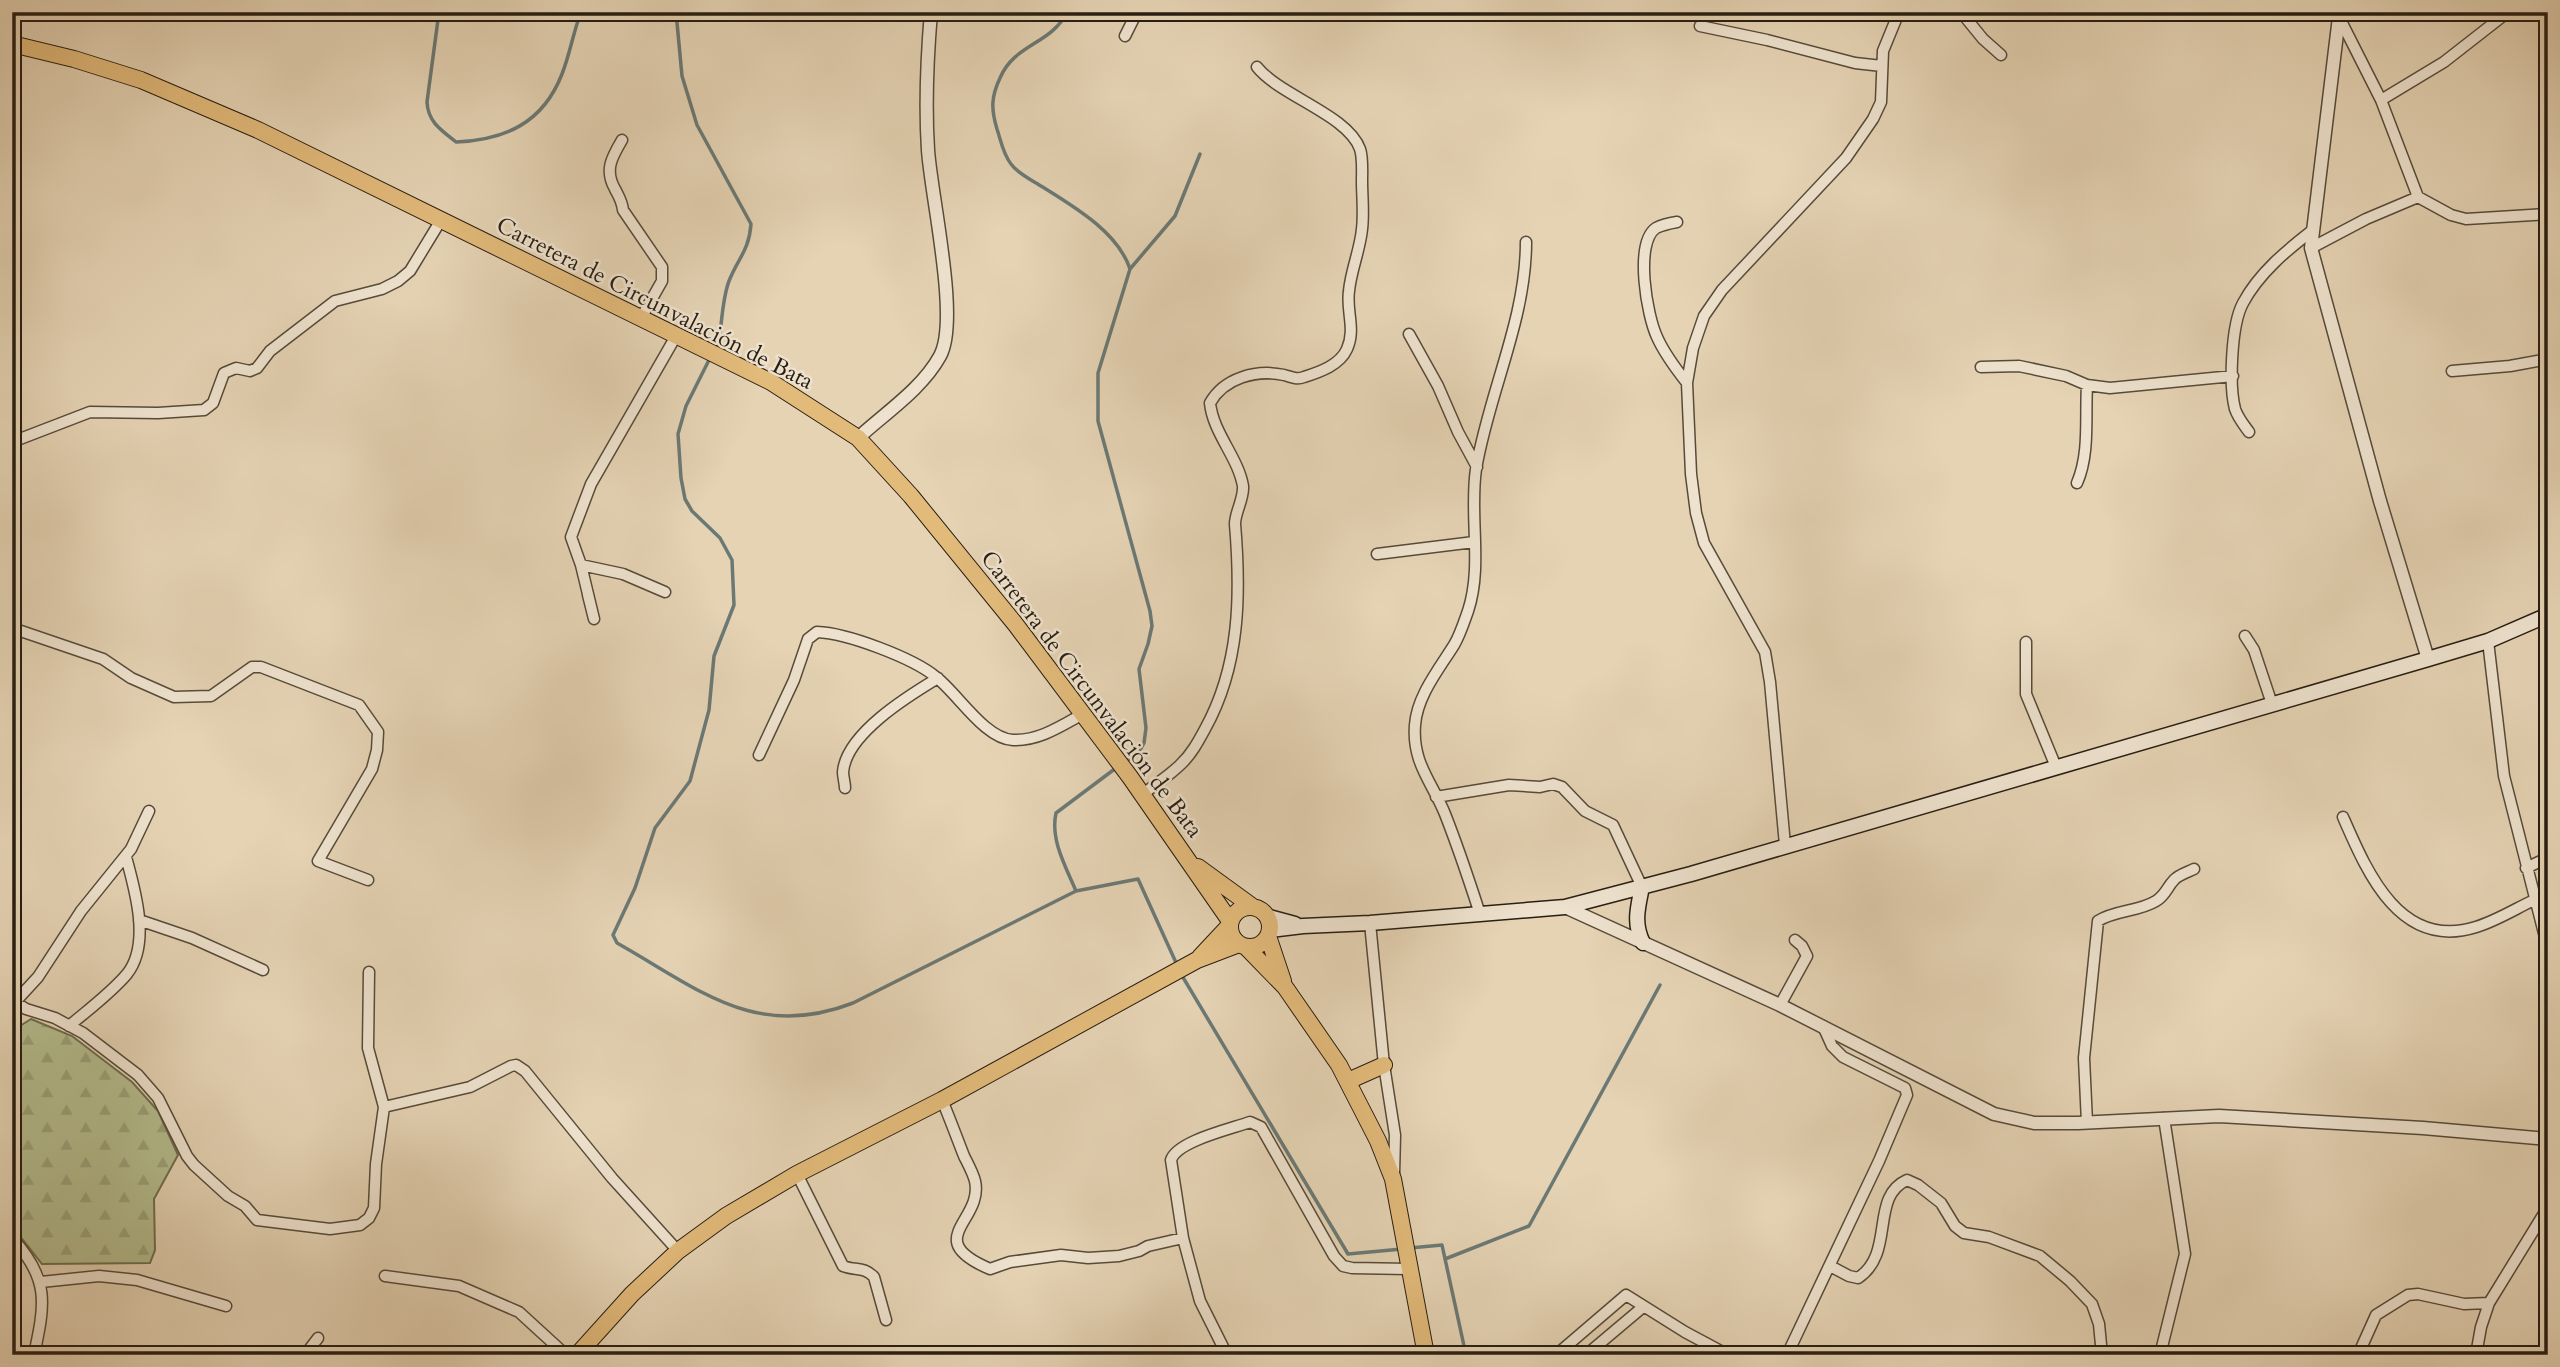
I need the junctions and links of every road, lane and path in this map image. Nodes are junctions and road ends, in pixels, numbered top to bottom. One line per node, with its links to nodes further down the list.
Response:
1 (931, 12): 32 (street)
2 (1137, 12): 8 (street)
3 (1899, 12): 11 (street)
4 (1961, 12): 10 (street)
5 (2508, 12): 13 (street)
6 (2338, 15): 13 (street); 19 (street)
7 (1700, 26): 11 (street)
8 (1125, 36)
9 (12, 44): 17 (main road, Carretera de Circunvalación de Bata)
10 (2001, 55)
11 (1882, 66): 29 (street)
12 (1257, 67): 53 (street)
13 (2381, 100): 15 (street)
14 (622, 140): 22 (street)
15 (2418, 197): 16 (street); 21 (street)
16 (2548, 214)
17 (441, 220): 22 (main road, Carretera de Circunvalación de Bata); 33 (street)
18 (1677, 222): 29 (street)
19 (2313, 230): 21 (street); 28 (street)
20 (1526, 242): 34 (street)
21 (2311, 248): 46 (street)
22 (640, 318): 24 (main road, Carretera de Circunvalación de Bata)
23 (1409, 334): 34 (street)
24 (676, 336): 32 (main road, Carretera de Circunvalación de Bata); 38 (street)
25 (2548, 359): 27 (street)
26 (1981, 368): 30 (street)
27 (2452, 371)
28 (2233, 376): 30 (street); 31 (street)
29 (1687, 383): 57 (street)
30 (2087, 385): 35 (street)
31 (2249, 432)
32 (858, 438): 49 (main road, Carretera de Circunvalación de Bata)
33 (12, 442)
34 (1477, 467): 36 (street)
35 (2077, 483)
36 (1474, 542): 37 (street); 54 (street)
37 (1377, 554)
38 (581, 565): 39 (street); 40 (street)
39 (665, 592)
40 (588, 595)
41 (2548, 615): 44 (main road)
42 (12, 628): 63 (street)
43 (2245, 636): 48 (street)
44 (2488, 641): 46 (main road); 61 (street)
45 (2026, 642): 51 (street)
46 (2428, 659): 48 (main road)
47 (937, 678): 49 (street); 50 (street); 52 (street)
48 (2272, 704): 51 (main road)
49 (1083, 714): 53 (main road, Carretera de Circunvalación de Bata)
50 (760, 755)
51 (2056, 767): 57 (main road)
52 (845, 788)
53 (1142, 795): 60 (main road, Carretera de Circunvalación de Bata)
54 (1436, 797): 64 (street); 68 (street)
55 (149, 811): 59 (street)
56 (2343, 817): 65 (street)
57 (1785, 845): 64 (main road)
58 (2548, 851): 61 (street)
59 (126, 857): 69 (street); 81 (street)
60 (1187, 859): 66 (main road, Carretera de Circunvalación de Bata); 70 (main road, Carretera de Circunvalación de Bata)
61 (2526, 868): 65 (street)
62 (2194, 869): 90 (street)
63 (368, 880)
64 (1642, 887): 67 (main road); 74 (main road)
65 (2534, 901): 76 (street)
66 (1252, 906): 70 (main road); 72 (main road)
67 (1565, 906): 68 (main road); 74 (street)
68 (1480, 914): 71 (main road)
69 (139, 920): 78 (street); 83 (street)
70 (1230, 923): 75 (main road); 77 (main road)
71 (1370, 923): 72 (main road); 85 (street)
72 (1269, 928): 75 (main road); 80 (main road)
73 (1795, 940): 82 (street)
74 (1643, 943): 82 (street)
75 (1243, 946): 77 (main road); 80 (main road)
76 (2548, 949)
77 (1193, 962): 87 (main road)
78 (263, 970)
79 (369, 972): 88 (street)
80 (1285, 987): 86 (main road)
81 (13, 1001): 83 (street)
82 (1780, 1005): 84 (street)
83 (69, 1026): 88 (street)
84 (1823, 1026): 90 (street); 98 (street)
85 (1384, 1065): 86 (main road); 93 (street)
86 (1348, 1081): 93 (main road)
87 (942, 1100): 92 (main road); 96 (street)
88 (384, 1107): 97 (street)
89 (2164, 1118): 90 (street); 91 (street); 119 (street)
90 (2087, 1123)
91 (2548, 1139)
92 (797, 1174): 97 (main road); 105 (street)
93 (1393, 1179): 99 (main road)
94 (2548, 1207): 102 (street)
95 (12, 1238): 101 (street)
96 (1183, 1238): 99 (street); 111 (street)
97 (678, 1251): 110 (main road)
98 (1830, 1266): 117 (street); 118 (street)
99 (1409, 1268): 112 (main road); 113 (main road)
100 (385, 1276): 109 (street)
101 (41, 1282): 103 (street); 107 (street)
102 (2489, 1303): 120 (street); 121 (street)
103 (226, 1306)
104 (1643, 1307): 114 (street); 115 (street); 116 (street)
105 (886, 1320)
106 (318, 1338): 108 (street)
107 (34, 1355)
108 (305, 1355)
109 (566, 1355)
110 (578, 1355)
111 (1227, 1355)
112 (1417, 1355)
113 (1426, 1355)
114 (1556, 1355)
115 (1586, 1355)
116 (1728, 1355)
117 (1787, 1355)
118 (2102, 1355)
119 (2160, 1355)
120 (2358, 1355)
121 (2476, 1355)

